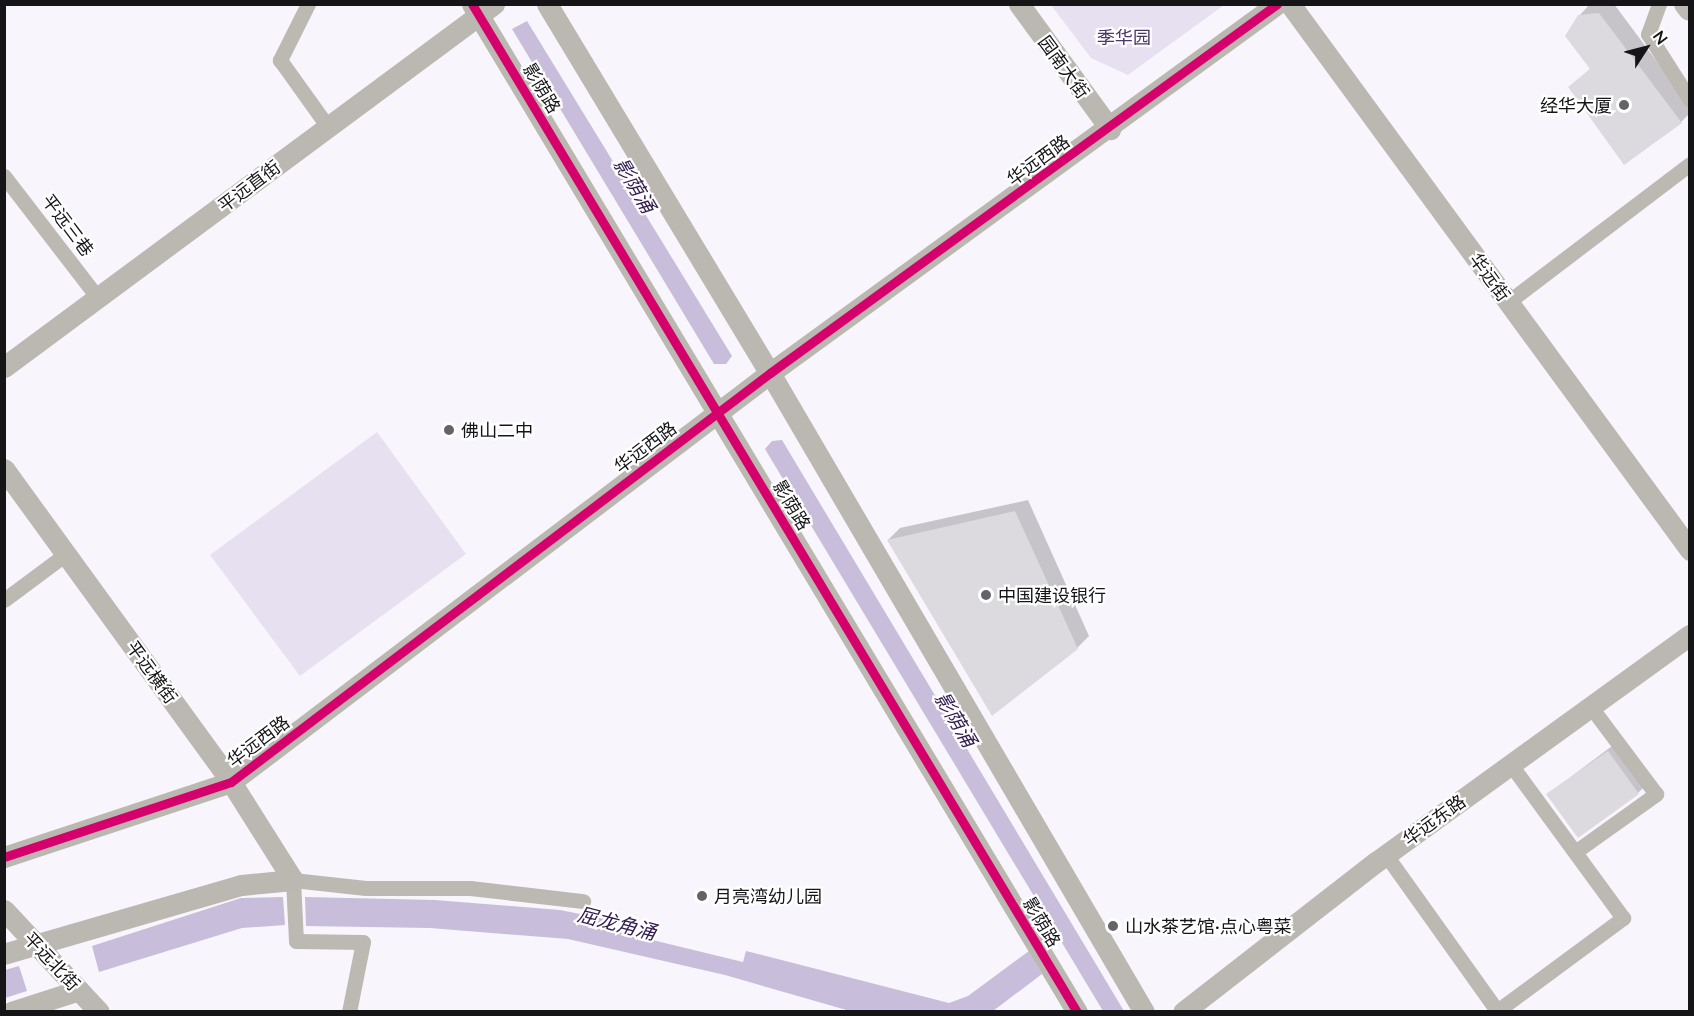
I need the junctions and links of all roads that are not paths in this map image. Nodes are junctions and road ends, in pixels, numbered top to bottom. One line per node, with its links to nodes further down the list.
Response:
1 (308, 4): 11 (street)
2 (547, 4): 18 (street)
3 (1019, 4): 12 (street, 园南大街)
4 (1277, 4): 12 (street, 华远西路)
5 (1290, 4): 16 (street, 华远街)
6 (1659, 4): 10 (street)
7 (1686, 4): 9 (main road)
8 (484, 8): 11 (street, 平远直街); 19 (street, 影荫路)
9 (1689, 9)
10 (1689, 100)
11 (328, 127): 15 (street, 平远直街)
12 (1110, 129): 18 (street, 华远西路)
13 (1689, 164): 16 (street)
14 (6, 175): 15 (street, 平远三巷)
15 (98, 298): 17 (street, 平远直街)
16 (1508, 302): 21 (street, 华远街)
17 (4, 367)
18 (770, 373): 19 (street, 华远西路); 41 (street)
19 (717, 413): 27 (street, 华远西路); 40 (street, 影荫路)
20 (4, 469): 22 (street, 平远横街)
21 (1689, 550)
22 (66, 554): 23 (street); 27 (street, 平远横街)
23 (4, 600)
24 (1689, 635): 25 (street, 华远东路)
25 (1591, 706): 26 (street, 华远东路); 28 (street)
26 (1511, 765): 28 (street); 29 (street, 华远东路)
27 (231, 782): 30 (street, 华远西路); 31 (street, 平远横街)
28 (1575, 852): 43 (street)
29 (1386, 855): 42 (street, 华远东路); 43 (street)
30 (4, 857)
31 (292, 880): 32 (street); 34 (street); 39 (street)
32 (583, 901)
33 (4, 910): 34 (street, 平远北街)
34 (36, 944): 35 (street); 36 (street, 平远北街)
35 (4, 954)
36 (79, 990): 37 (street); 38 (street, 平远北街)
37 (11, 1011)
38 (99, 1011)
39 (349, 1011)
40 (1077, 1011)
41 (1144, 1011)
42 (1183, 1011)
43 (1497, 1011)

